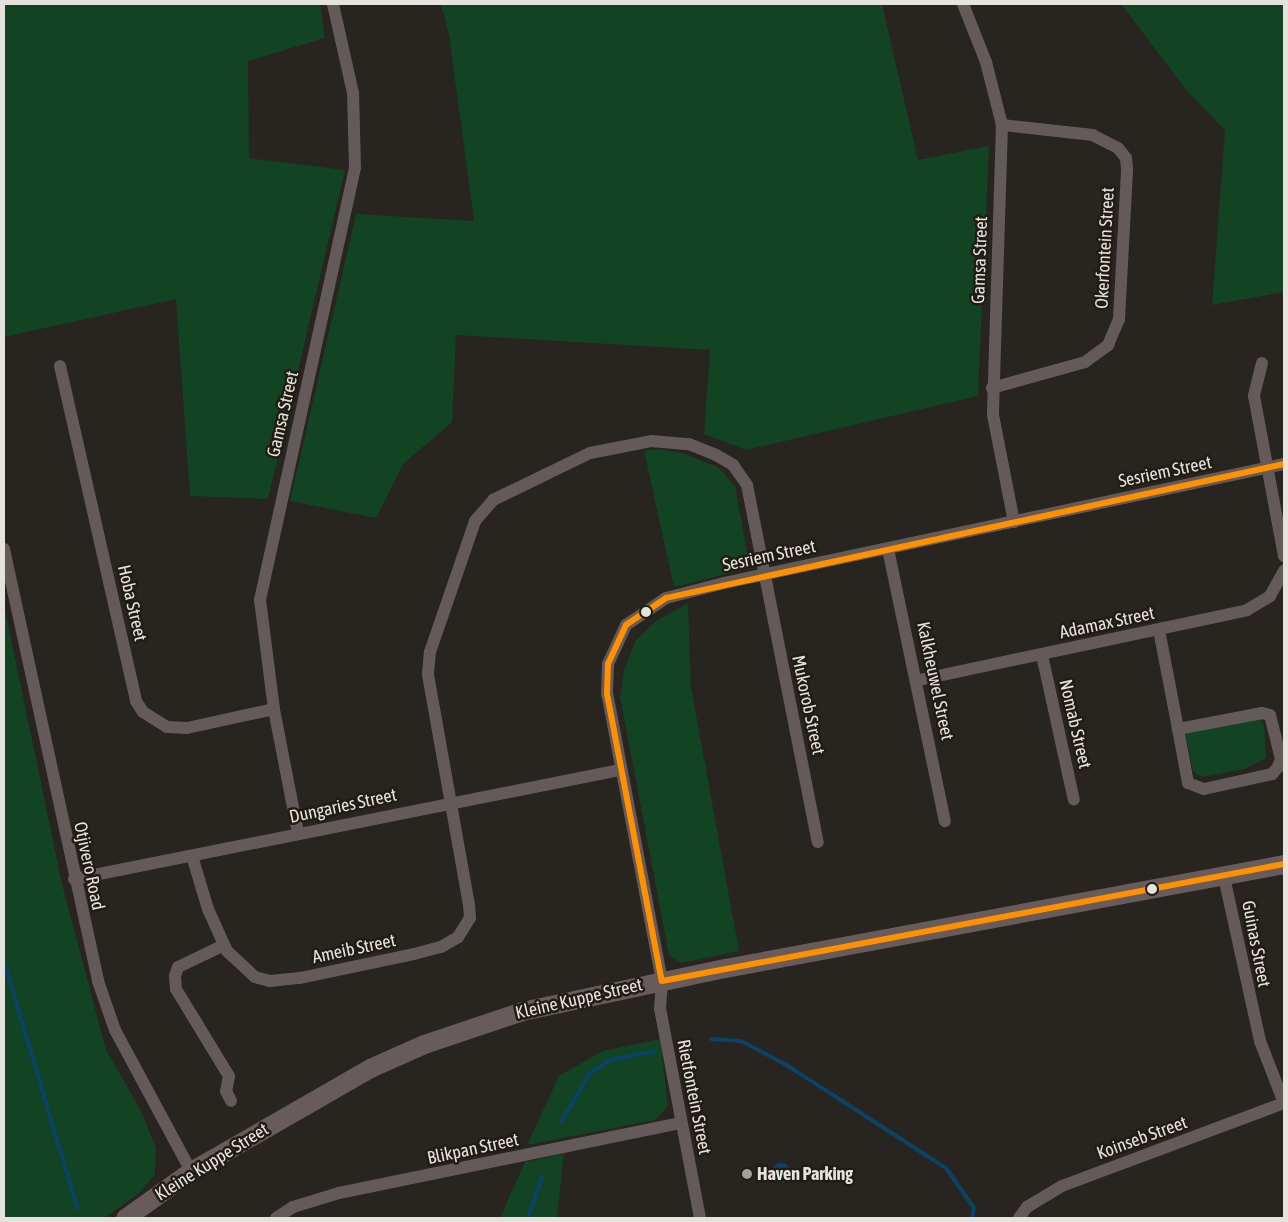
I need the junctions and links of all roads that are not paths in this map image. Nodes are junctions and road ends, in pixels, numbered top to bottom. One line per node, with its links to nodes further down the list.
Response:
1 (333, 4): 19 (street, Gamsa Street)
2 (963, 4): 3 (street, Gamsa Street)
3 (1002, 124): 6 (street, Gamsa Street); 6 (street, Okerfontein Street)
4 (1262, 363): 8 (street)
5 (60, 366): 19 (street, Hoba Street)
6 (992, 388): 9 (street, Gamsa Street)
7 (1284, 464): 8 (street, Sesriem Street)
8 (1270, 467): 9 (street, Sesriem Street); 12 (street)
9 (1014, 522): 11 (street, Sesriem Street)
10 (4, 549): 13 (street, Otjivero Road)
11 (888, 549): 15 (street, Sesriem Street); 18 (street, Kalkheuwel Street)
12 (1284, 556)
13 (6, 571): 30 (street, Otjivero Road)
14 (1284, 571): 16 (street, Adamax Street)
15 (763, 575): 21 (street, Sesriem Street); 23 (street, Mukorob Street); 26 (street, Mukorob Street)
16 (1160, 630): 17 (street, Adamax Street); 20 (street)
17 (1042, 654): 18 (street, Adamax Street); 22 (street, Nomab Street)
18 (919, 680): 24 (street, Kalkheuwel Street)
19 (274, 709): 25 (street, Gamsa Street)
20 (1178, 729): 20 (street)
21 (620, 770): 23 (street, Dungaries Street); 32 (street, Sesriem Street)
22 (1074, 800)
23 (452, 802): 25 (street, Dungaries Street); 31 (street, Ameib Street)
24 (945, 821)
25 (298, 833): 27 (street, Dungaries Street)
26 (818, 842)
27 (192, 856): 30 (street, Dungaries Street); 31 (street, Ameib Street)
28 (1284, 864): 29 (street, Kleine Kuppe Street)
29 (1224, 876): 32 (street, Kleine Kuppe Street); 34 (street, Guinas Street)
30 (74, 879): 36 (street, Otjivero Road)
31 (224, 945): 33 (street)
32 (662, 981): 35 (street, Rietfontein Street); 36 (street, Kleine Kuppe Street)
33 (230, 1101)
34 (1284, 1103): 40 (street, Koinseb Street)
35 (681, 1124): 38 (street, Blikpan Street); 39 (street, Rietfontein Street)
36 (191, 1171): 37 (street, Kleine Kuppe Street)
37 (125, 1218)
38 (276, 1218)
39 (700, 1218)
40 (1019, 1218)

